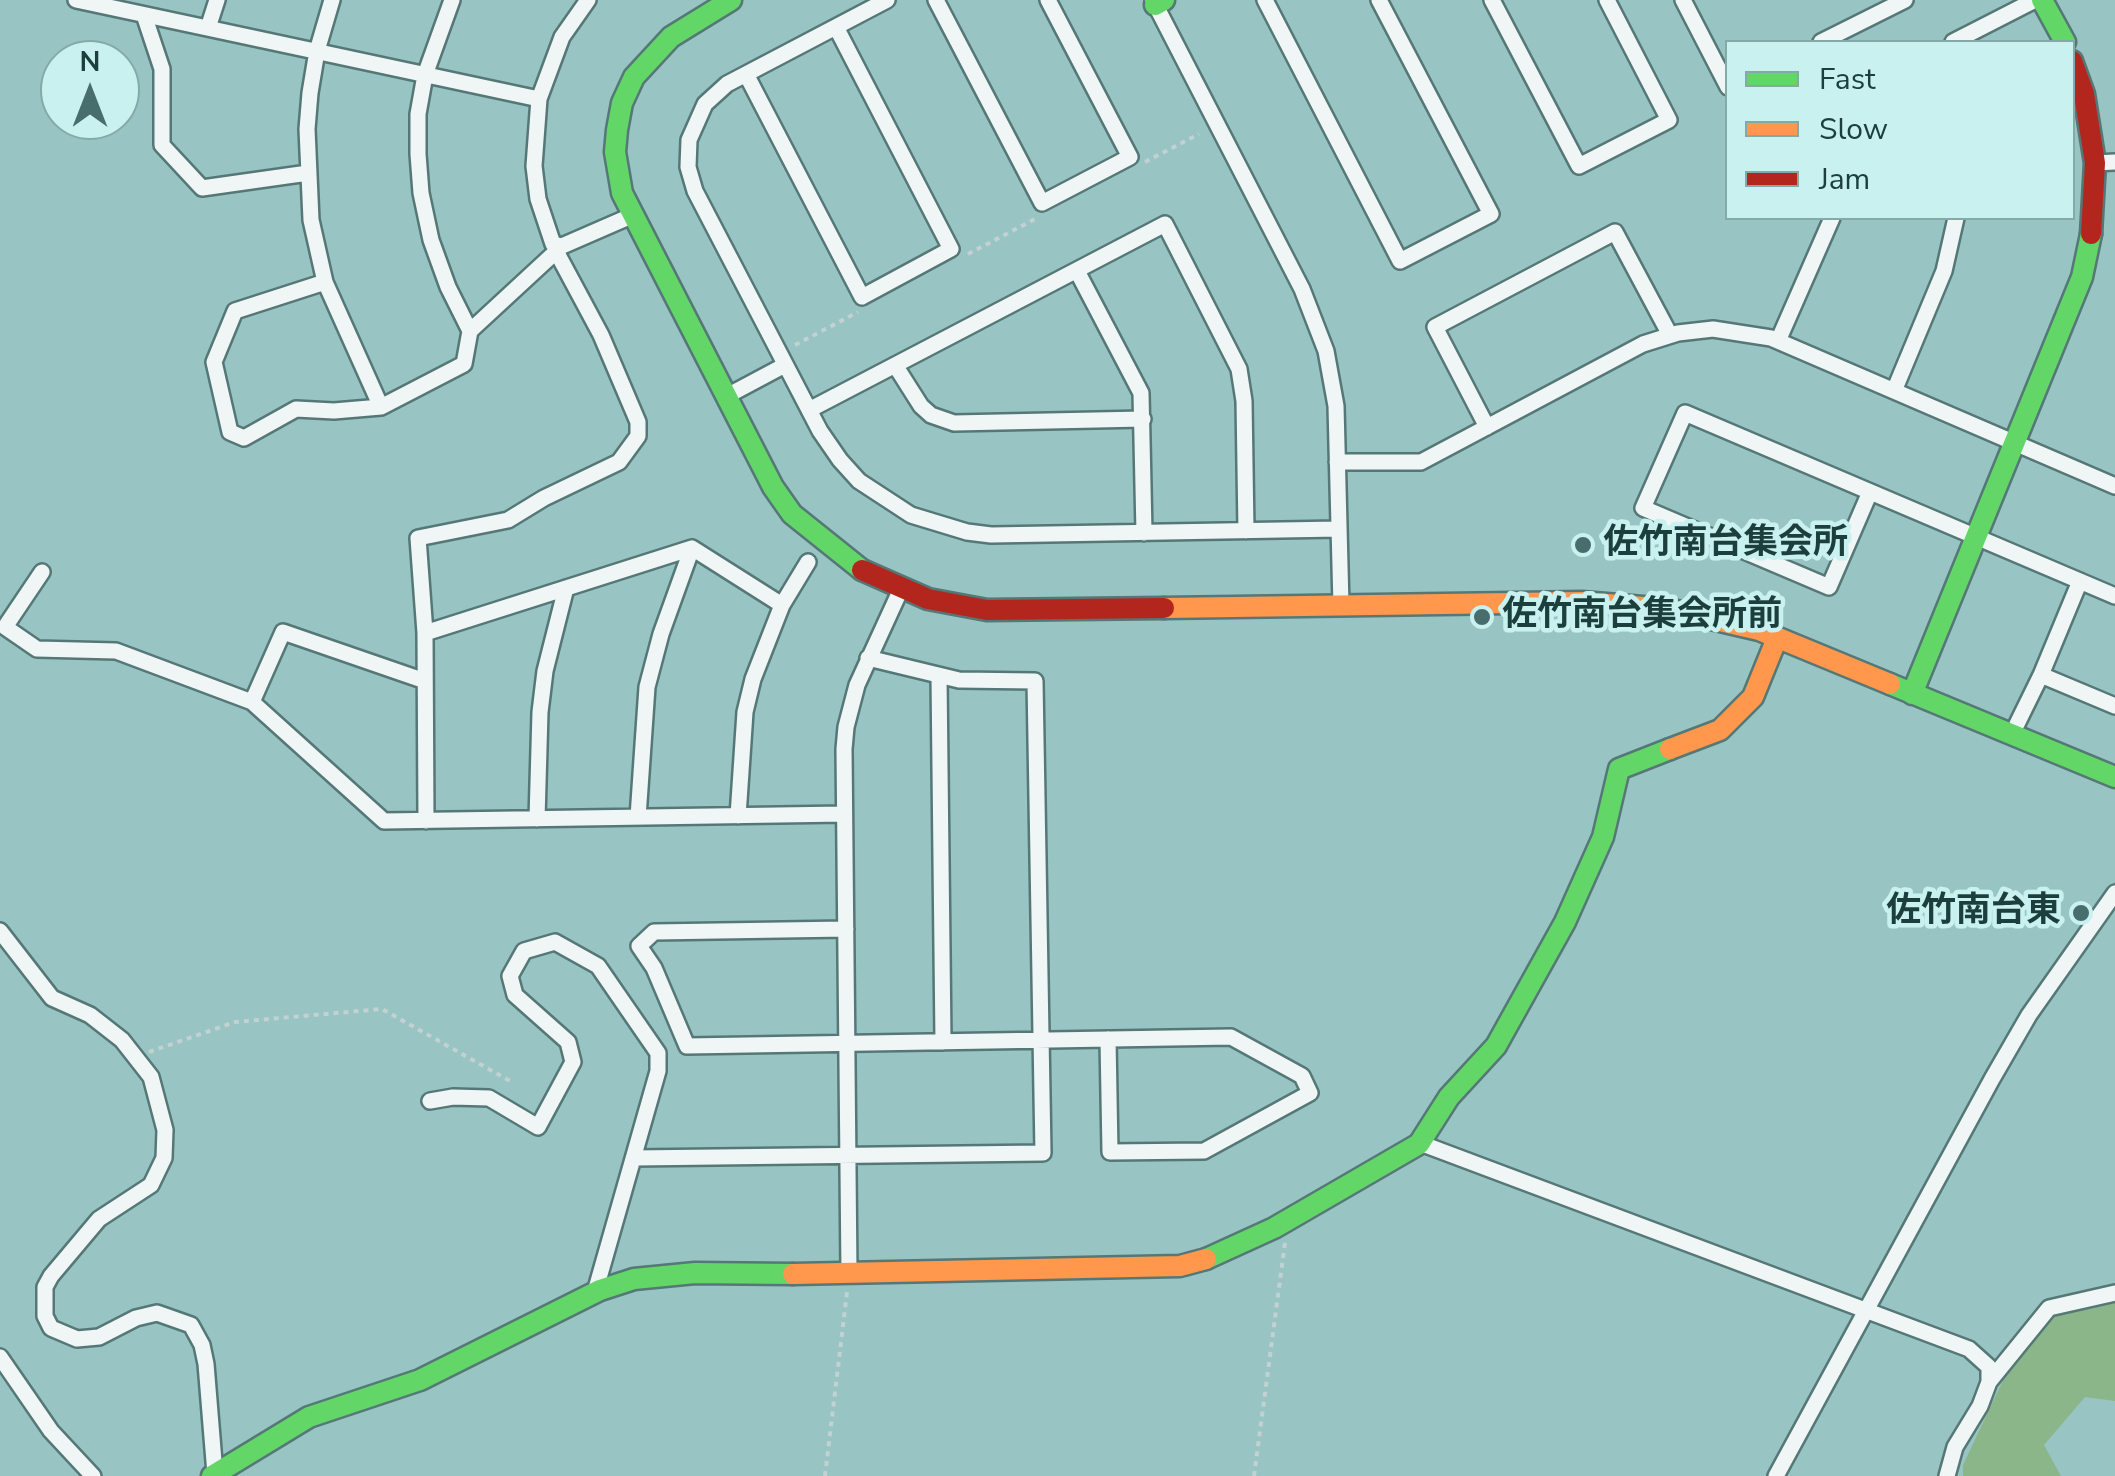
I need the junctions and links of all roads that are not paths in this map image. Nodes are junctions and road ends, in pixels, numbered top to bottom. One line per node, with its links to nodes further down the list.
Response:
1 (76, 0): 18 (street)
2 (216, 0): 20 (street)
3 (332, 0): 24 (street)
4 (452, 0): 26 (street)
5 (588, 0): 29 (street)
6 (731, 0): 32 (street)
7 (887, 0): 19 (street)
8 (936, 0): 9 (street)
9 (1048, 0)
10 (1265, 0): 11 (street)
11 (1379, 0)
12 (1492, 0): 13 (street)
13 (1607, 0)
14 (1683, 0): 28 (street)
15 (1904, 0): 21 (street)
16 (2038, 0): 22 (street); 23 (street)
17 (1157, 2): 50 (street)
18 (144, 14): 20 (street); 31 (street)
19 (836, 27): 27 (street); 27 (street)
20 (208, 28): 24 (street)
21 (1825, 40)
22 (1956, 40)
23 (2064, 40)
24 (317, 52): 26 (street); 31 (street)
25 (2075, 69): 30 (street)
26 (425, 74): 29 (street); 38 (street)
27 (746, 74): 41 (street)
28 (1725, 80)
29 (539, 99): 35 (street)
30 (2105, 163): 49 (street)
31 (308, 174): 37 (street)
32 (631, 216): 35 (street); 44 (street)
33 (1831, 220): 40 (street)
34 (1956, 220): 43 (street)
35 (559, 249): 38 (street); 66 (street)
36 (1076, 271): 42 (street); 47 (street); 54 (street)
37 (326, 282): 45 (street); 45 (street)
38 (470, 331): 45 (street)
39 (1670, 336): 40 (street); 48 (street); 48 (street)
40 (1778, 340): 43 (street)
41 (786, 357): 44 (street); 46 (street)
42 (894, 365): 46 (street); 47 (street)
43 (1894, 391): 49 (street)
44 (725, 397): 62 (street)
45 (382, 407)
46 (809, 410): 55 (street)
47 (1143, 419): 55 (street)
48 (1487, 426): 50 (street)
49 (2014, 443): 51 (street); 56 (street)
50 (1337, 462): 53 (street)
51 (2113, 480)
52 (1870, 492): 52 (street); 56 (street)
53 (1339, 529): 54 (street); 65 (street)
54 (1246, 531): 55 (street)
55 (1144, 532)
56 (1976, 537): 60 (street); 72 (street)
57 (692, 548): 61 (street); 64 (street); 79 (street)
58 (808, 562): 64 (street)
59 (42, 572): 73 (street)
60 (2080, 581): 63 (street); 69 (street)
61 (566, 588): 66 (street); 80 (street)
62 (901, 589): 65 (street); 68 (street)
63 (2115, 596)
64 (782, 605): 78 (street)
65 (1341, 606): 67 (street)
66 (425, 633): 71 (street)
67 (1778, 638): 72 (street); 90 (street)
68 (868, 658): 70 (street); 77 (street)
69 (2041, 675): 74 (street); 75 (street)
70 (939, 676): 86 (street); 87 (street)
71 (425, 681): 73 (street); 81 (street)
72 (1912, 694): 76 (street)
73 (252, 702): 81 (street)
74 (2115, 706)
75 (2017, 724)
76 (2115, 777)
77 (844, 814): 78 (street); 83 (street)
78 (738, 816): 79 (street)
79 (638, 818): 80 (street)
80 (537, 819): 81 (street)
81 (426, 821)
82 (2115, 893): 96 (street)
83 (846, 929): 88 (street); 88 (street)
84 (0, 931): 99 (street)
85 (1108, 1039): 85 (street); 86 (street)
86 (1041, 1040): 87 (street); 91 (street)
87 (944, 1042): 88 (street)
88 (846, 1043): 91 (street)
89 (430, 1102): 92 (street)
90 (1420, 1143): 93 (street); 96 (street)
91 (848, 1156): 92 (street); 93 (street)
92 (634, 1158): 94 (street)
93 (849, 1272): 94 (street)
94 (595, 1292): 99 (street)
95 (2115, 1292): 98 (street)
96 (1866, 1308): 98 (street); 101 (street)
97 (0, 1357): 100 (street)
98 (1989, 1382): 102 (street)
99 (214, 1475)
100 (93, 1476)
101 (1776, 1476)
102 (1947, 1476)

